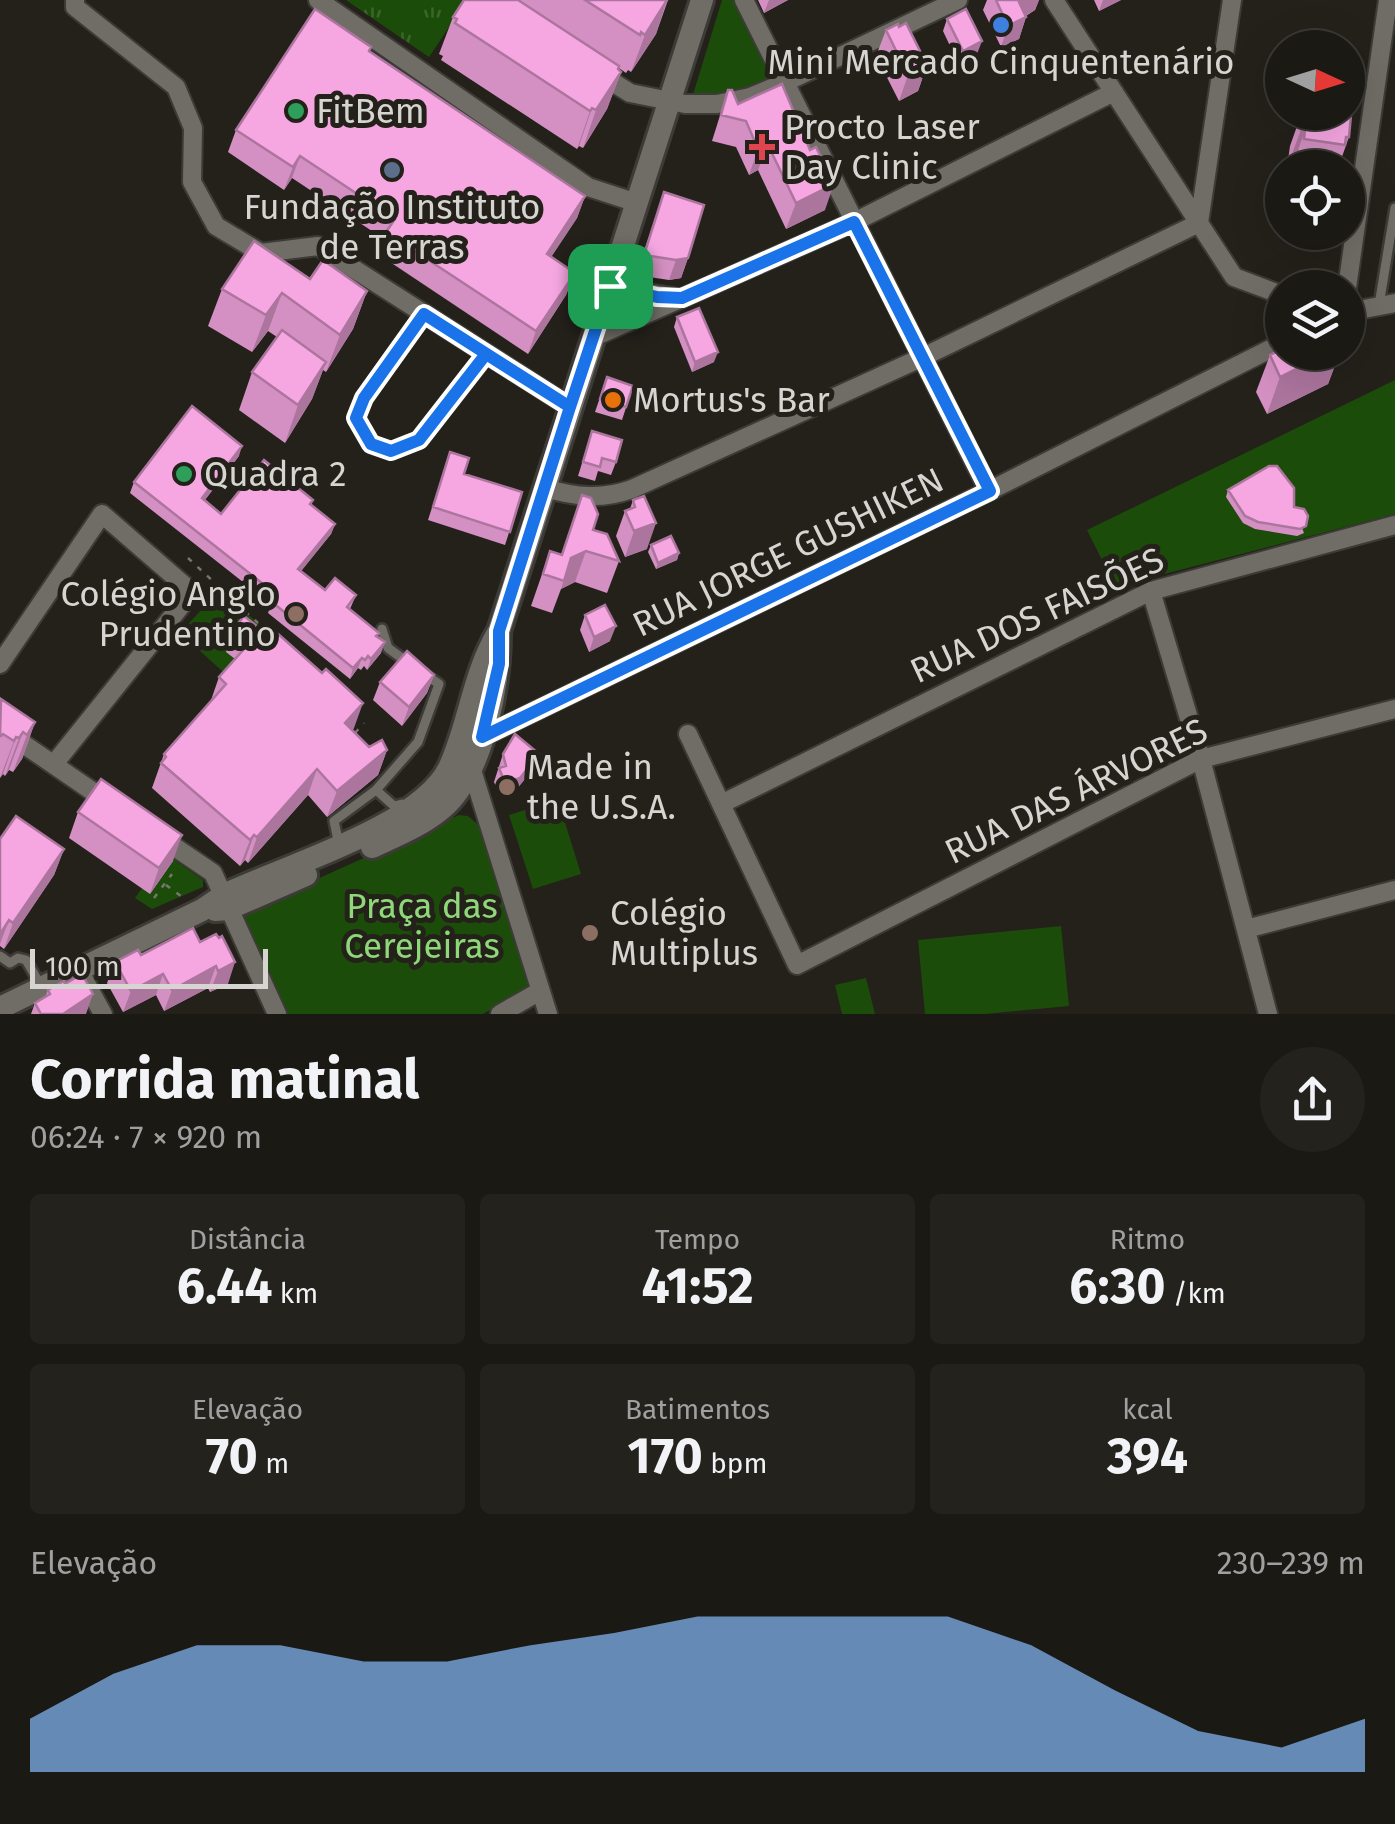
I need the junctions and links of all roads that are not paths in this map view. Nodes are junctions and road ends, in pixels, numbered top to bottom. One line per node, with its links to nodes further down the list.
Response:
1 (76, 0): 22 (street)
2 (318, 0): 13 (street)
3 (702, 0): 12 (street)
4 (744, 0): 10 (street)
5 (958, 0): 10 (street)
6 (1054, 0): 11 (street)
7 (1232, 0): 16 (street)
8 (1388, 0): 17 (street)
9 (578, 60): 12 (street)
10 (784, 83): 12 (street); 15 (street)
11 (1114, 92): 15 (street); 16 (street)
12 (670, 101): 13 (street)
13 (637, 202): 18 (street)
14 (1395, 208): 21 (lane)
15 (854, 222): 20 (street); 26 (street)
16 (1199, 223): 19 (street); 26 (street)
17 (1350, 270)
18 (610, 286): 20 (street); 23 (street)
19 (1265, 289)
20 (682, 298): 23 (street)
21 (1387, 306)
22 (424, 314): 25 (street); 25 (lane)
23 (594, 337): 27 (street)
24 (1265, 352): 29 (street, RUA JORGE GUSHIKEN)
25 (486, 354): 27 (street)
26 (923, 357): 28 (street); 29 (street)
27 (570, 407): 28 (street)
28 (545, 488): 33 (street)
29 (990, 491): 38 (street, RUA JORGE GUSHIKEN)
30 (1395, 525): 31 (street, RUA DOS FAISÕES)
31 (1150, 590): 39 (street); 44 (street, RUA DOS FAISÕES)
32 (382, 630): 42 (lane)
33 (499, 631): 38 (street); 43 (street)
34 (0, 664): 40 (street)
35 (1395, 708): 39 (street, RUA DAS ÁRVORES)
36 (0, 728): 40 (street)
37 (688, 734): 44 (street)
38 (482, 737): 41 (street)
39 (1202, 760): 44 (street, RUA DAS ÁRVORES); 48 (street)
40 (54, 764): 47 (street)
41 (471, 768): 47 (street); 51 (street)
42 (376, 790): 43 (lane); 45 (lane)
43 (424, 799): 45 (street)
44 (721, 804)
45 (339, 845): 47 (street)
46 (1395, 890): 48 (street)
47 (226, 902): 50 (street); 55 (street)
48 (1246, 929): 58 (street)
49 (0, 956): 52 (lane)
50 (79, 969): 52 (street); 54 (street)
51 (540, 991): 56 (street); 57 (street)
52 (26, 998): 53 (street)
53 (0, 1008)
54 (103, 1014)
55 (277, 1014)
56 (500, 1014)
57 (548, 1014)
58 (1268, 1014)

